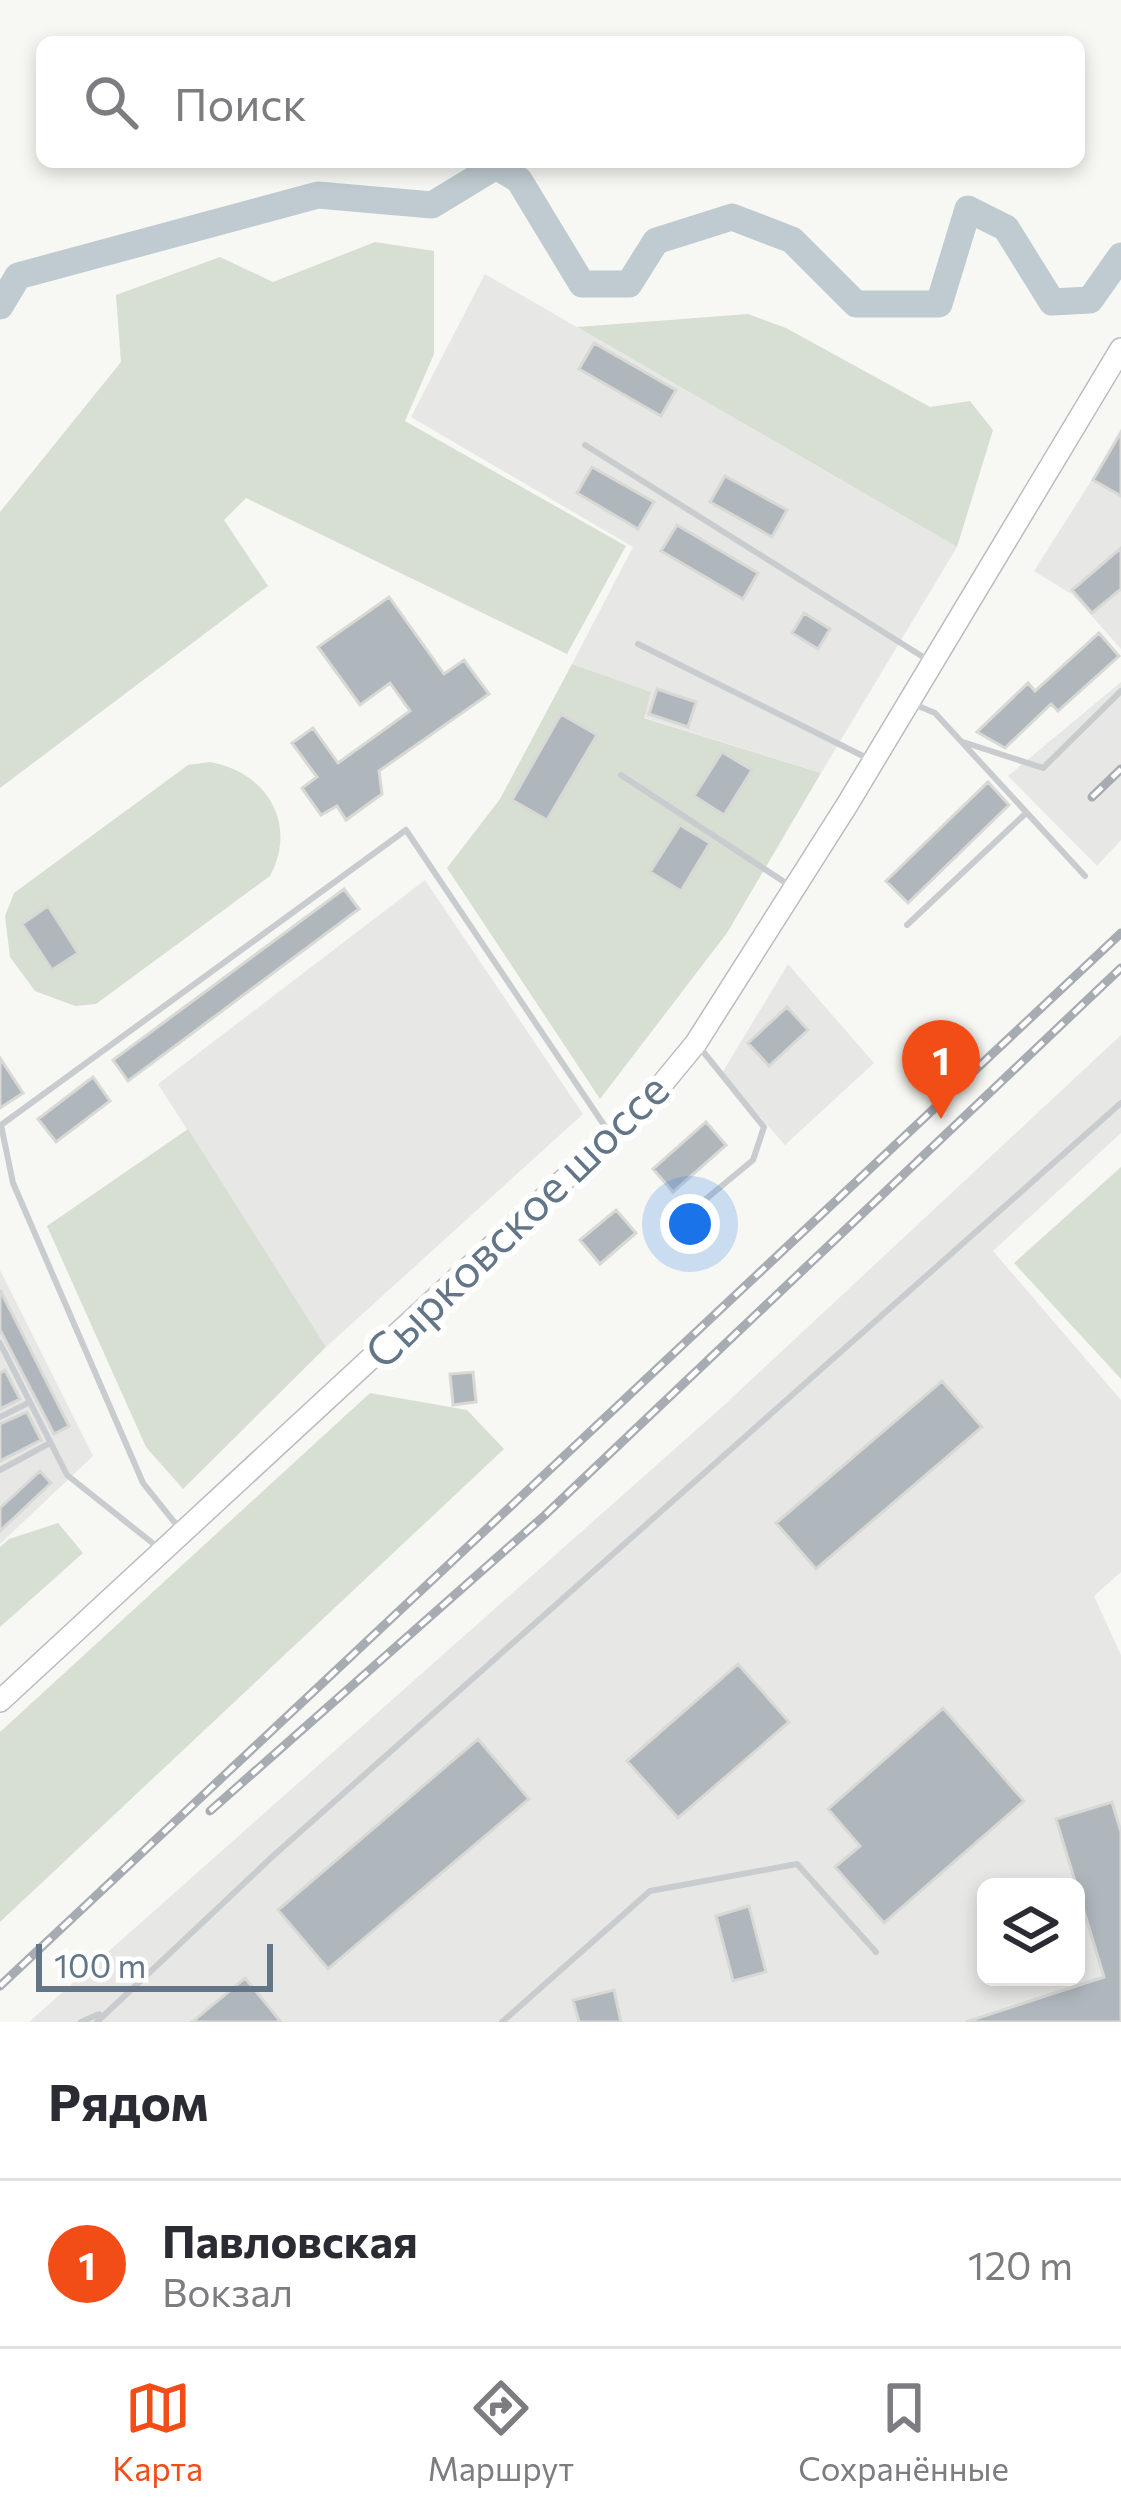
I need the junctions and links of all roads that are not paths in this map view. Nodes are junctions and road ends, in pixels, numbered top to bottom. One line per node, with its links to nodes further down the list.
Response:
1 (1121, 349): 4 (main road, Сырковское шоссе)
2 (585, 445): 4 (lane)
3 (638, 644): 8 (lane)
4 (932, 663): 6 (main road, Сырковское шоссе)
5 (1121, 691): 7 (lane)
6 (908, 701): 7 (lane); 8 (main road, Сырковское шоссе)
7 (960, 741): 10 (lane)
8 (872, 761): 12 (main road, Сырковское шоссе)
9 (621, 776): 12 (lane)
10 (1025, 814): 11 (lane); 13 (lane)
11 (1084, 876)
12 (794, 888): 14 (main road, Сырковское шоссе)
13 (907, 925)
14 (696, 1043): 16 (main road, Сырковское шоссе); 17 (lane)
15 (1121, 1103): 28 (lane)
16 (614, 1139): 24 (main road, Сырковское шоссе); 24 (lane)
17 (670, 1228)
18 (0, 1343): 19 (lane)
19 (3, 1359): 20 (lane)
20 (30, 1402): 21 (lane); 22 (lane)
21 (0, 1418)
22 (50, 1443): 23 (lane); 25 (lane)
23 (0, 1471)
24 (183, 1534): 25 (main road, Сырковское шоссе)
25 (163, 1552): 26 (main road, Сырковское шоссе)
26 (0, 1701)
27 (876, 1952): 31 (lane)
28 (103, 2012): 29 (lane); 30 (lane)
29 (81, 2022)
30 (97, 2022)
31 (502, 2022)

